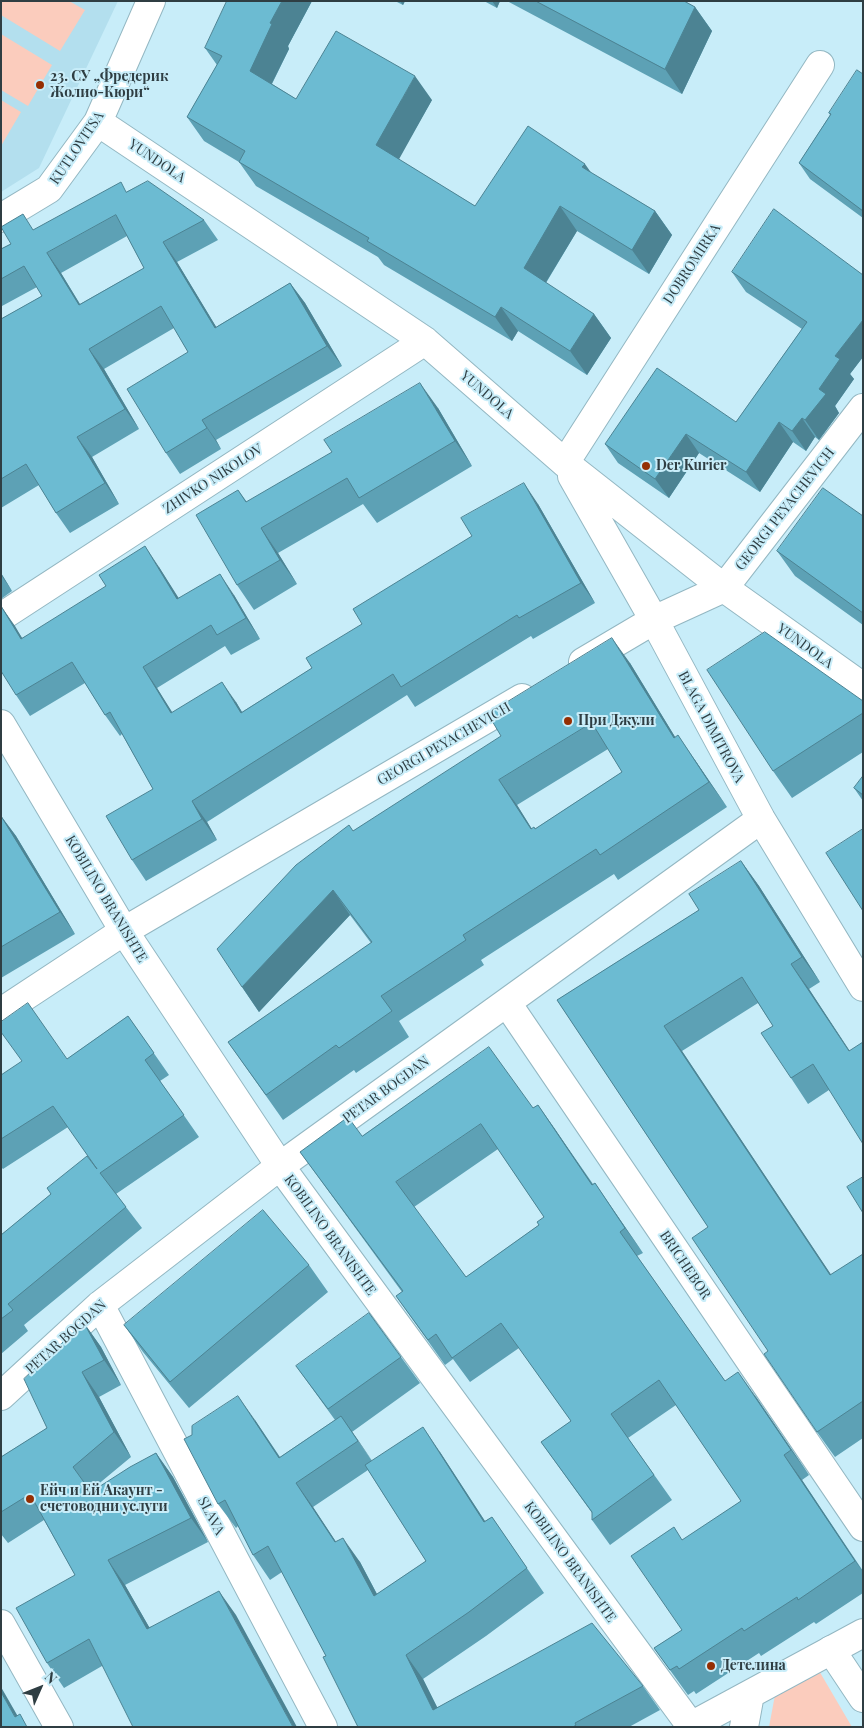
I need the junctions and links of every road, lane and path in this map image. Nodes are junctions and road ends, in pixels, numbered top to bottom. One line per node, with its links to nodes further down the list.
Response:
1 (151, 1): 3 (street, KUTLOVITSA)
2 (820, 65): 7 (street, DOBROMIRKA)
3 (98, 122): 4 (street, KUTLOVITSA); 5 (street, YUNDOLA)
4 (1, 218)
5 (425, 340): 7 (street, YUNDOLA); 9 (street, ZHIVKO NIKOLOV)
6 (863, 408): 8 (street, GEORGI PEYACHEVICH)
7 (565, 463): 8 (street, YUNDOLA); 10 (street, BLAGA DIMITROVA)
8 (724, 588): 10 (street, GEORGI PEYACHEVICH); 11 (street, YUNDOLA)
9 (1, 617)
10 (654, 620): 13 (street, BLAGA DIMITROVA); 14 (street, GEORGI PEYACHEVICH)
11 (863, 687)
12 (1, 724): 14 (street, KOBILINO BRANISHTE)
13 (761, 819): 15 (street, BLAGA DIMITROVA); 16 (street, PETAR BOGDAN)
14 (124, 931): 17 (street, GEORGI PEYACHEVICH); 18 (street, KOBILINO BRANISHTE)
15 (863, 987)
16 (507, 1003): 18 (street, PETAR BOGDAN); 21 (street, BRICHEBOR)
17 (1, 1012)
18 (280, 1166): 19 (street, PETAR BOGDAN); 27 (street, KOBILINO BRANISHTE)
19 (100, 1305): 20 (street, PETAR BOGDAN); 29 (street, SLAVA)
20 (1, 1396)
21 (863, 1527)
22 (1, 1624): 28 (street)
23 (863, 1633): 24 (street)
24 (831, 1650): 25 (street); 26 (street)
25 (750, 1694): 27 (street); 30 (street)
26 (863, 1698)
27 (690, 1726)
28 (59, 1727)
29 (323, 1727)
30 (744, 1727)

